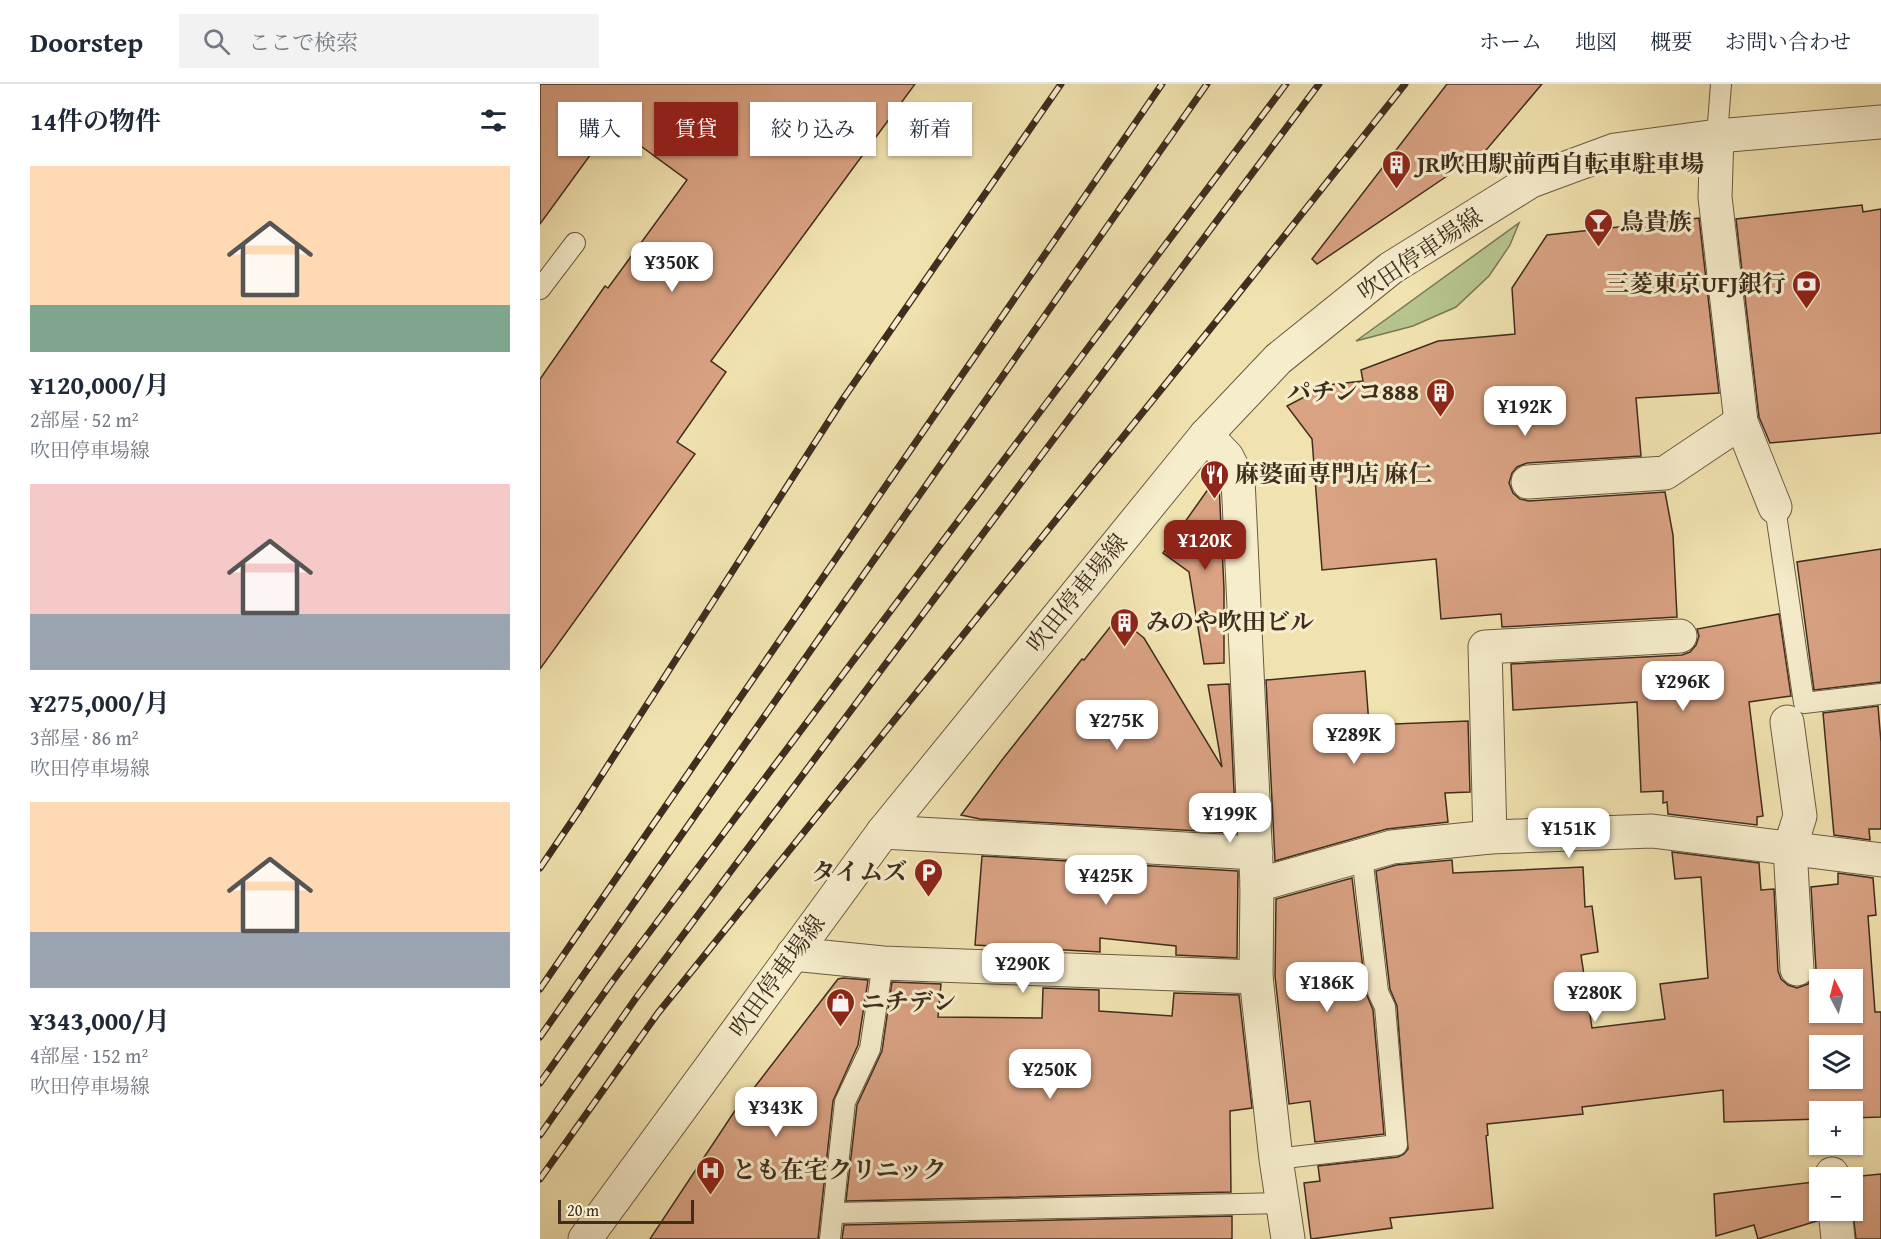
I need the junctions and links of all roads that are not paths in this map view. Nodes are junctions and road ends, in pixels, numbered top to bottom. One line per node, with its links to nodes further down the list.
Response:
1 (1721, 84): 3 (lane)
2 (1881, 122): 3 (street, 吹田停車場線)
3 (1718, 136): 6 (street); 7 (street, 吹田停車場線)
4 (575, 243): 5 (lane)
5 (540, 289)
6 (1741, 422): 8 (street); 9 (street)
7 (1206, 435): 13 (street, 吹田停車場線); 16 (street)
8 (1528, 483)
9 (1775, 507): 11 (lane)
10 (1680, 636): 14 (street)
11 (1881, 694)
12 (1787, 722): 15 (street)
13 (883, 832): 16 (street); 20 (street, 吹田停車場線)
14 (1490, 837): 15 (street); 17 (street)
15 (1790, 848): 18 (street); 22 (street)
16 (1256, 853): 19 (street)
17 (1362, 856): 19 (street); 24 (lane)
18 (1881, 860)
19 (1257, 885): 23 (street)
20 (794, 954): 21 (street); 28 (street, 吹田停車場線)
21 (883, 963): 23 (street); 26 (lane)
22 (1797, 969)
23 (1256, 977): 24 (street)
24 (1276, 1159): 25 (street)
25 (1282, 1203): 26 (lane); 30 (street)
26 (833, 1213): 29 (lane)
27 (1836, 1221): 31 (street)
28 (585, 1239)
29 (830, 1239)
30 (1288, 1239)
31 (1838, 1239)

